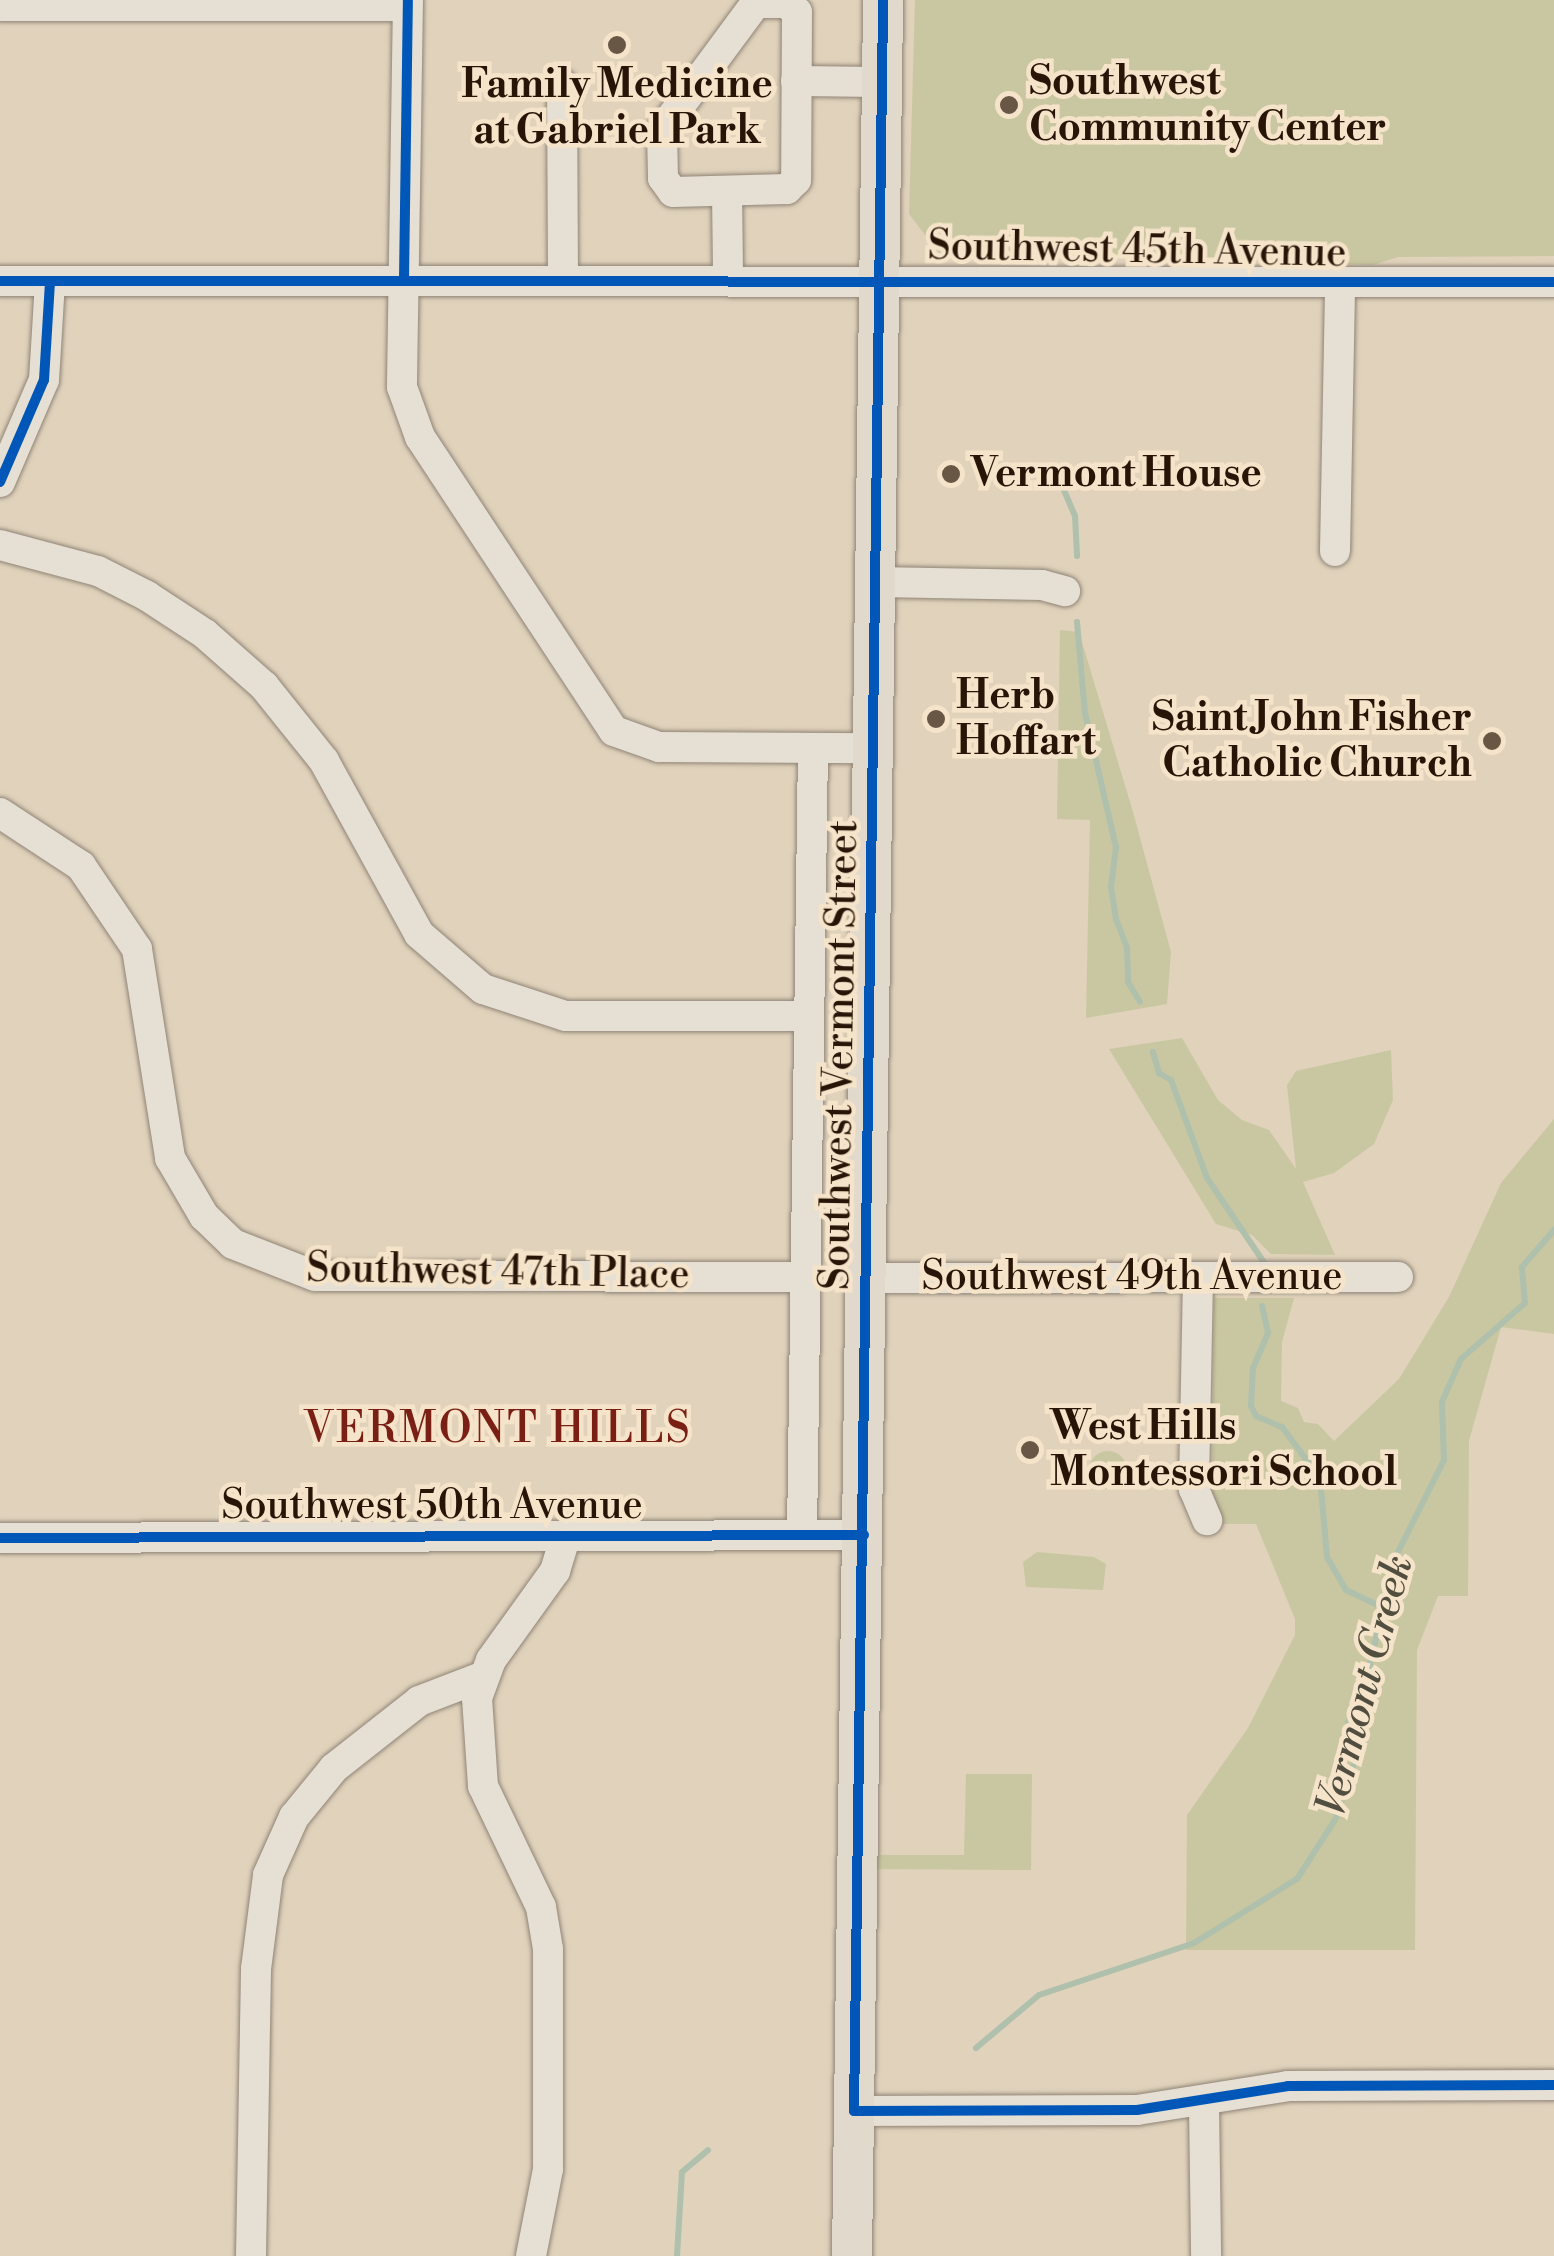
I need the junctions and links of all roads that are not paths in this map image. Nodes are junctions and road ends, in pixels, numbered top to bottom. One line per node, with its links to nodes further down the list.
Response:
1 (883, 0): 5 (main road, Southwest Vermont Street)
2 (407, 3): 3 (street); 10 (street)
3 (0, 6)
4 (796, 81): 5 (street); 7 (street); 7 (street)
5 (882, 82): 9 (main road, Southwest Vermont Street)
6 (562, 84): 11 (street)
7 (727, 191): 8 (street)
8 (728, 278): 9 (street, Southwest 45th Avenue); 11 (street, Southwest 45th Avenue)
9 (879, 278): 14 (street, Southwest 45th Avenue); 19 (main road, Southwest Vermont Street)
10 (404, 279): 11 (street, Southwest 45th Avenue); 12 (street, Southwest 45th Avenue); 22 (street)
11 (563, 279)
12 (50, 280): 13 (street, Southwest 45th Avenue); 16 (street)
13 (0, 281)
14 (1340, 282): 15 (street, Southwest 45th Avenue); 18 (street)
15 (1554, 282)
16 (0, 482)
17 (0, 545): 24 (street)
18 (1336, 551)
19 (877, 582): 20 (street); 21 (main road, Southwest Vermont Street)
20 (1065, 591)
21 (875, 748): 22 (street); 28 (main road, Southwest Vermont Street)
22 (814, 751): 24 (street, Southwest Vermont Street)
23 (0, 813): 27 (street, Southwest 47th Place)
24 (809, 1016): 27 (street, Southwest Vermont Street)
25 (1198, 1276): 26 (street, Southwest 49th Avenue); 28 (street, Southwest 49th Avenue); 29 (street)
26 (1398, 1276)
27 (806, 1277): 32 (street, Southwest Vermont Street)
28 (867, 1278): 30 (main road, Southwest Vermont Street)
29 (1207, 1520)
30 (864, 1535): 32 (street, Southwest 50th Avenue); 37 (main road, Southwest Vermont Street)
31 (566, 1536): 32 (street, Southwest 50th Avenue); 33 (street, Southwest 50th Avenue); 34 (street)
32 (802, 1536)
33 (0, 1538)
34 (482, 1676): 38 (street); 39 (street)
35 (1554, 2085): 36 (street)
36 (1204, 2104): 37 (street); 41 (street)
37 (854, 2111): 40 (main road, Southwest Vermont Street)
38 (251, 2256)
39 (531, 2256)
40 (852, 2256)
41 (1206, 2256)

